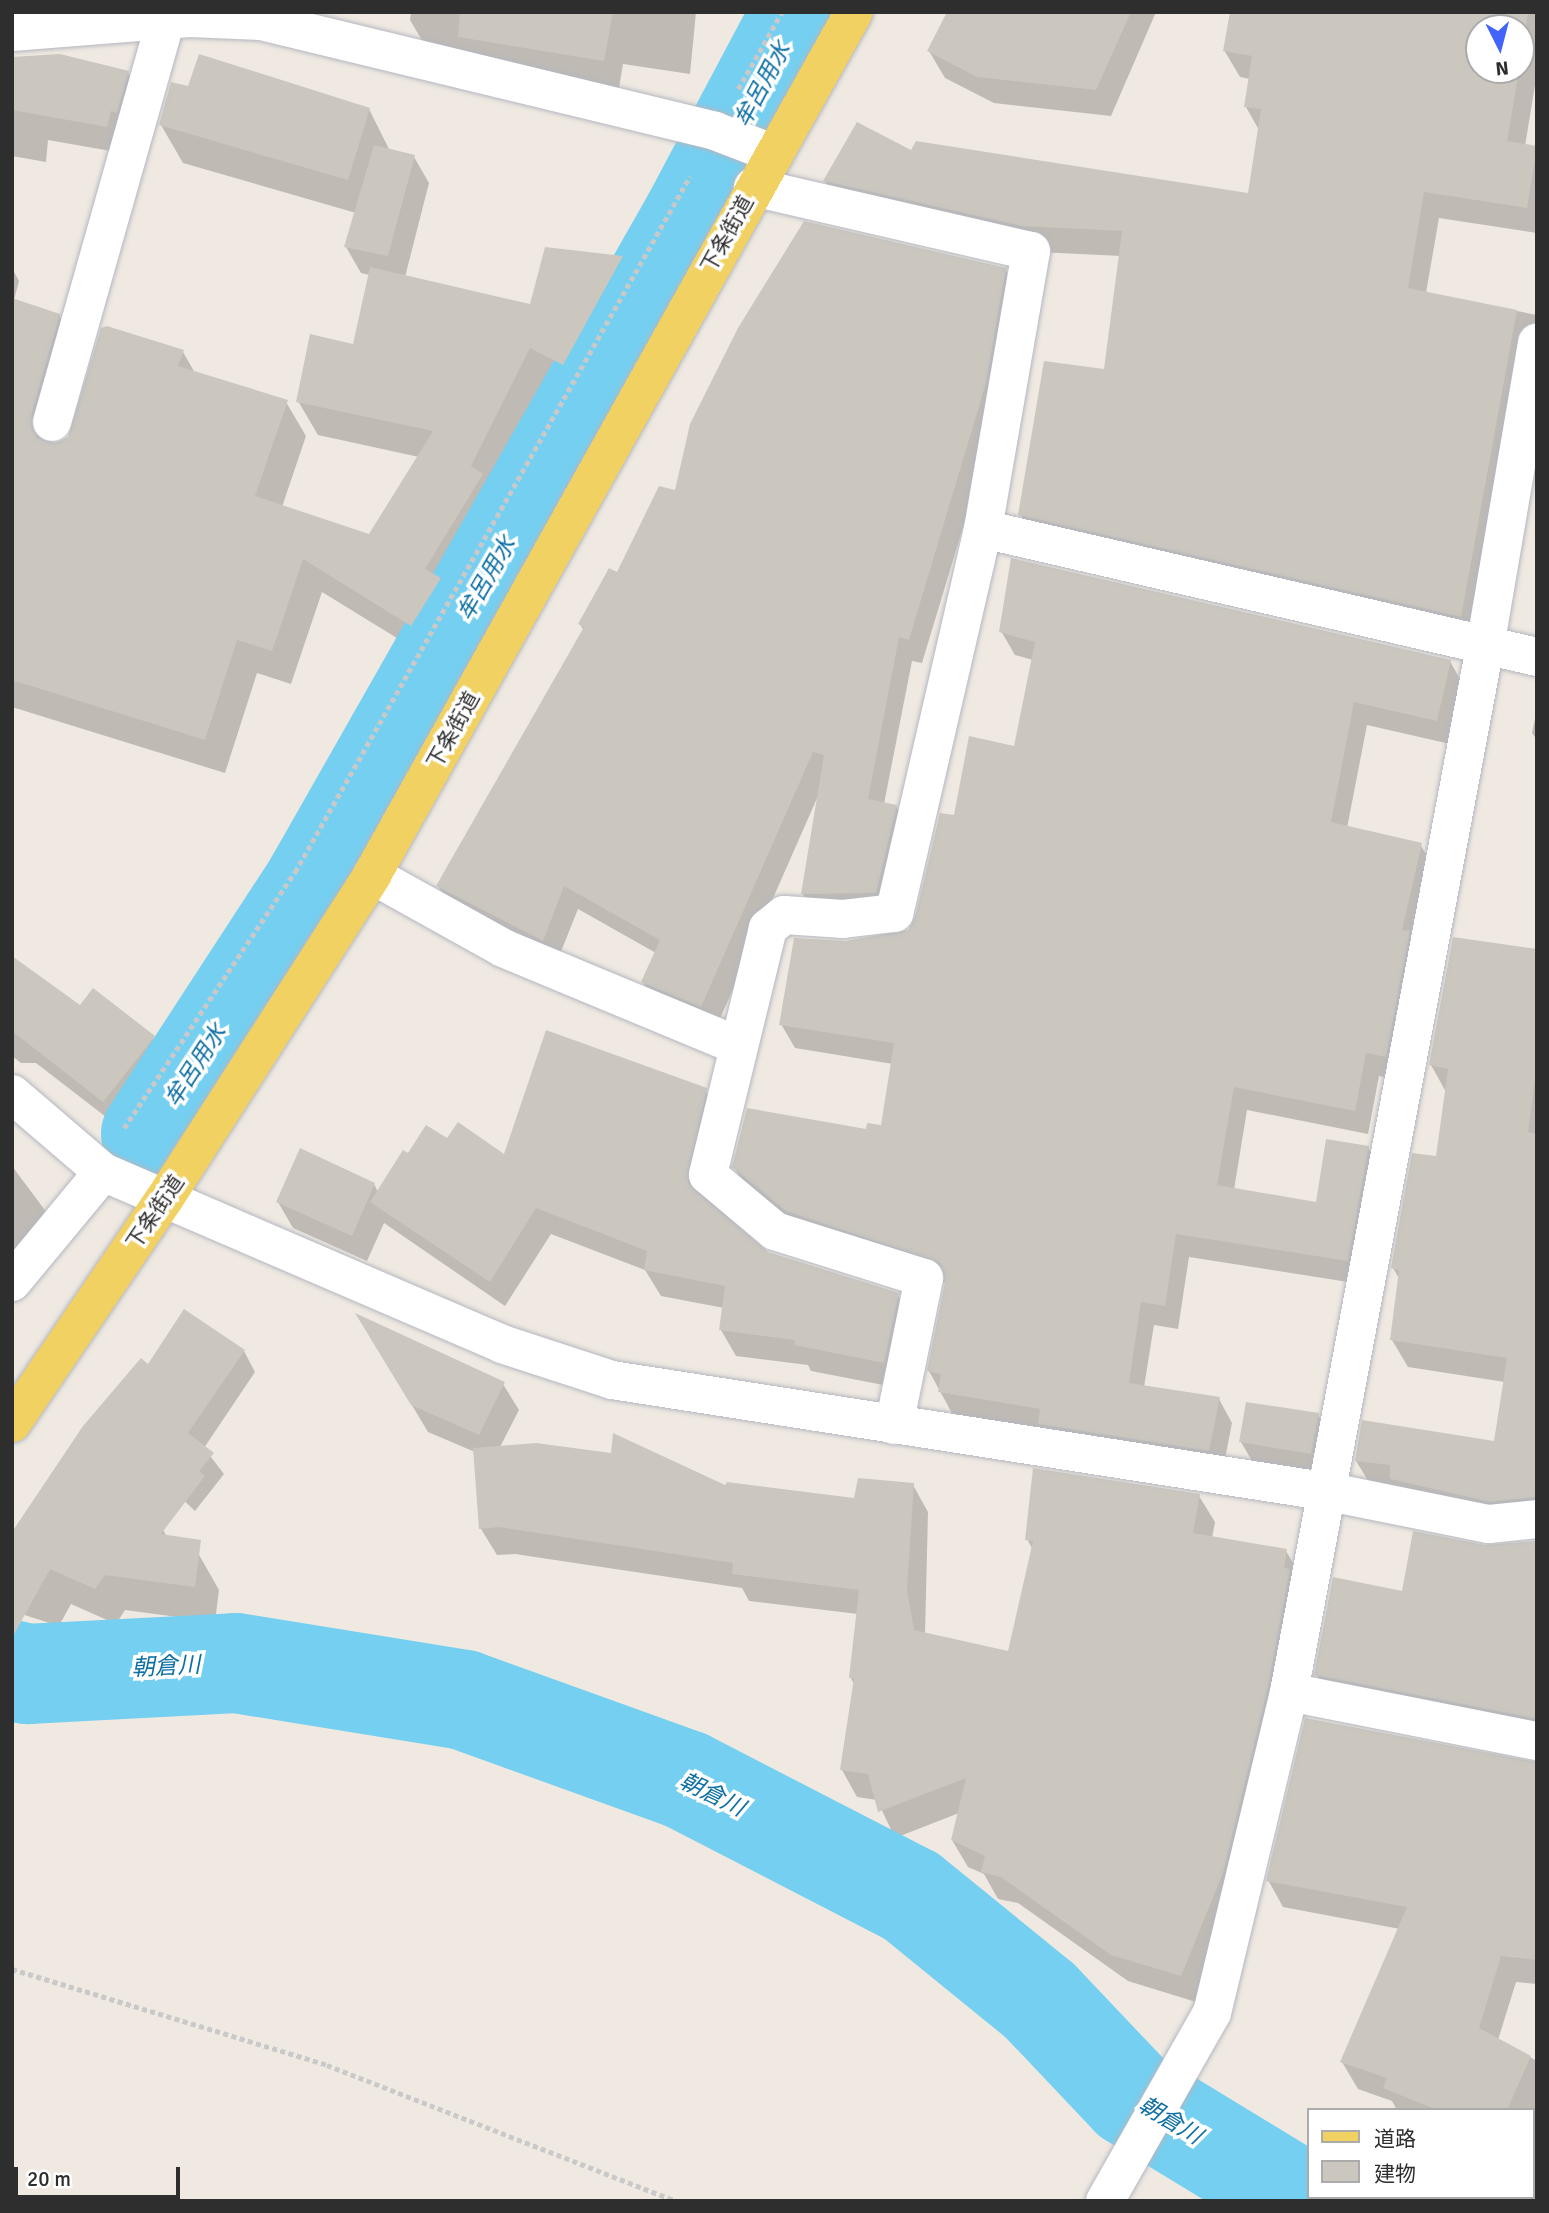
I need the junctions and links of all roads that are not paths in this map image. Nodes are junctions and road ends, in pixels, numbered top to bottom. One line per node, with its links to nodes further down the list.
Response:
1 (854, 12): 4 (main road, 下条街道)
2 (182, 17): 3 (street); 4 (street); 7 (street)
3 (12, 32)
4 (766, 151): 5 (main road, 下条街道)
5 (753, 187): 8 (street); 11 (main road, 下条街道)
6 (1537, 342): 9 (street)
7 (52, 422)
8 (983, 529): 9 (street); 12 (street)
9 (1485, 648): 10 (street); 19 (street)
10 (1537, 657)
11 (372, 875): 12 (street); 15 (main road, 下条街道)
12 (737, 1046): 18 (street)
13 (12, 1094): 14 (street)
14 (103, 1172): 15 (street); 16 (street)
15 (165, 1198): 17 (main road, 下条街道); 18 (street)
16 (12, 1282)
17 (12, 1423)
18 (894, 1425): 19 (street)
19 (1330, 1492): 20 (street); 21 (street)
20 (1537, 1519)
21 (1289, 1692): 22 (street); 23 (street)
22 (1537, 1741)
23 (1105, 2201)

